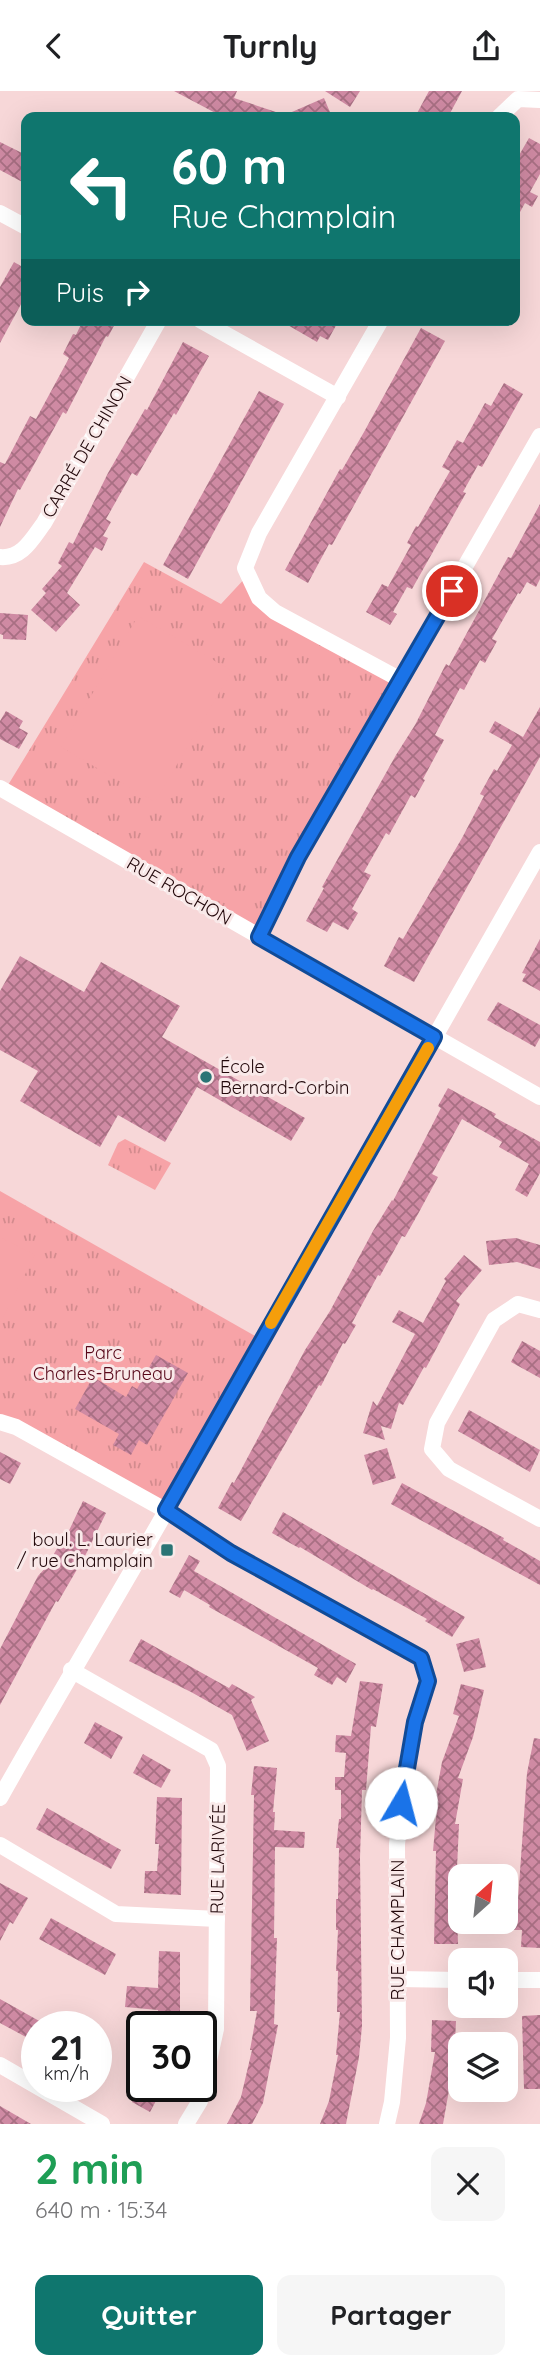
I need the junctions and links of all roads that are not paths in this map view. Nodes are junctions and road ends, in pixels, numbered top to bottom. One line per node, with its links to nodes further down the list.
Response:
1 (540, 100): 2 (street)
2 (504, 112)
3 (0, 214): 4 (street)
4 (21, 224)
5 (156, 326): 10 (street, CARRÉ DE CHINON)
6 (211, 326): 8 (street)
7 (378, 326): 8 (street)
8 (338, 397): 11 (street)
9 (540, 436): 11 (street)
10 (0, 557)
11 (401, 680): 14 (street)
12 (0, 788): 14 (street, RUE ROCHON)
13 (540, 852): 15 (street)
14 (259, 937): 15 (street, RUE ROCHON)
15 (434, 1037): 16 (street, RUE ROCHON); 19 (street)
16 (540, 1097)
17 (540, 1310): 20 (street)
18 (0, 1422): 19 (street, RUE CHAMPLAIN)
19 (166, 1510): 21 (street); 25 (street, RUE CHAMPLAIN)
20 (540, 1519)
21 (71, 1670): 22 (street); 24 (street, RUE LARIVÉE)
22 (0, 1798)
23 (0, 1845): 24 (street)
24 (217, 1919): 31 (street, RUE LARIVÉE)
25 (398, 1979): 26 (street); 32 (street, RUE CHAMPLAIN)
26 (448, 1980)
27 (518, 1980): 28 (street)
28 (540, 1980)
29 (0, 2065): 30 (street)
30 (102, 2124)
31 (186, 2124)
32 (387, 2124)

